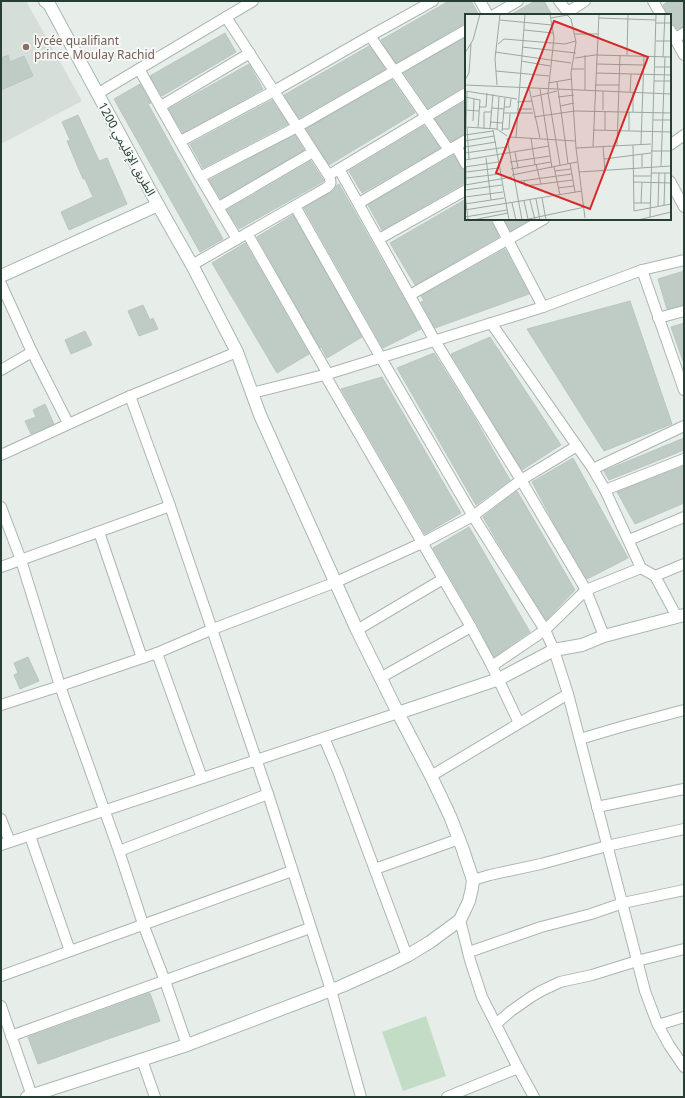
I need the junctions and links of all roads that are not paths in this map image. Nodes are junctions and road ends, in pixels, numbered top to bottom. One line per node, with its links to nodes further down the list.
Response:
1 (253, 1): 13 (street)
2 (433, 1): 16 (street)
3 (480, 1): 10 (street)
4 (518, 1): 11 (street)
5 (559, 1): 9 (street)
6 (585, 1): 9 (street)
7 (48, 2): 22 (street, الطريق الإقليمي 1200)
8 (655, 2): 12 (street)
9 (569, 13)
10 (487, 14)
11 (496, 14)
12 (661, 14)
13 (226, 17): 17 (street); 19 (street)
14 (465, 31): 20 (street)
15 (676, 33): 18 (street)
16 (370, 36): 20 (street); 21 (street)
17 (250, 53): 21 (street); 24 (street)
18 (684, 55)
19 (139, 69): 22 (street); 24 (street)
20 (394, 70): 25 (street); 26 (street)
21 (274, 91): 26 (street); 28 (street)
22 (97, 94): 40 (street, الطريق الإقليمي 1200)
23 (465, 94): 25 (street)
24 (161, 106): 28 (street)
25 (426, 117): 31 (street); 34 (street)
26 (297, 126): 32 (street); 36 (street)
27 (684, 135): 30 (street)
28 (181, 141): 36 (street)
29 (465, 141): 31 (street)
30 (671, 144)
31 (452, 148): 33 (street); 39 (street)
32 (313, 152): 35 (street); 42 (street)
33 (465, 163)
34 (339, 169): 35 (street); 39 (street)
35 (329, 176): 41 (street)
36 (200, 177): 42 (street)
37 (676, 185): 43 (street)
38 (465, 191): 48 (street)
39 (359, 204): 48 (street)
40 (158, 205): 51 (street); 53 (street, الطريق الإقليمي 1200)
41 (295, 206): 46 (street); 63 (street)
42 (219, 207): 47 (street)
43 (684, 207)
44 (498, 220): 49 (street)
45 (542, 220): 49 (street)
46 (247, 233): 47 (street); 65 (street)
47 (237, 239): 51 (street)
48 (379, 239): 55 (street)
49 (508, 240): 55 (street); 56 (street)
50 (684, 260): 52 (street)
51 (192, 265): 62 (street)
52 (642, 270): 56 (street); 58 (street)
53 (1, 276)
54 (1, 284): 61 (street)
55 (410, 295): 60 (street)
56 (543, 307): 59 (street)
57 (684, 311): 58 (street)
58 (658, 318): 66 (street)
59 (491, 323): 60 (street); 71 (street)
60 (435, 341): 63 (street); 75 (street)
61 (32, 352): 64 (street); 69 (street)
62 (237, 352): 67 (street); 68 (street)
63 (381, 358): 65 (street); 79 (street)
64 (1, 370)
65 (326, 375): 67 (street); 83 (street)
66 (684, 390)
67 (252, 393): 90 (street)
68 (130, 396): 69 (street); 77 (street)
69 (68, 423): 72 (street)
70 (684, 426): 74 (street)
71 (577, 446): 74 (street); 75 (street)
72 (1, 454)
73 (684, 459): 76 (street)
74 (593, 469): 76 (street)
75 (521, 480): 79 (street); 91 (street)
76 (605, 490): 82 (street)
77 (170, 506): 81 (street); 94 (street)
78 (1, 507): 84 (street)
79 (473, 516): 83 (street); 96 (street)
80 (684, 517): 82 (street)
81 (99, 532): 84 (street); 100 (street)
82 (629, 540): 87 (street)
83 (422, 543): 89 (street); 90 (street)
84 (21, 560): 86 (street); 104 (street)
85 (684, 564): 88 (street)
86 (1, 567)
87 (641, 568): 88 (street); 91 (street)
88 (655, 576): 92 (street)
89 (443, 579): 93 (street); 95 (street)
90 (336, 582): 94 (street); 95 (street)
91 (586, 590): 96 (street); 97 (street)
92 (680, 616): 97 (street)
93 (471, 627): 101 (street); 102 (street)
94 (213, 629): 99 (street); 112 (street)
95 (357, 630): 102 (street)
96 (545, 630): 98 (street); 101 (street)
97 (604, 636): 98 (street)
98 (554, 650): 103 (street); 105 (street)
99 (157, 652): 100 (street); 114 (street)
100 (142, 658): 104 (street)
101 (492, 666): 103 (street)
102 (380, 678): 108 (street)
103 (499, 679): 108 (street); 109 (street)
104 (60, 686): 106 (street); 118 (street)
105 (568, 694): 109 (street); 111 (street)
106 (1, 705)
107 (684, 710): 111 (street)
108 (398, 713): 110 (street); 113 (street)
109 (519, 723): 113 (street)
110 (324, 738): 112 (street); 126 (street)
111 (580, 739): 117 (street)
112 (256, 760): 114 (street); 116 (street)
113 (431, 776): 122 (street)
114 (202, 778): 118 (street)
115 (684, 789): 117 (street)
116 (268, 794): 125 (street); 127 (street)
117 (597, 807): 124 (street)
118 (104, 811): 121 (street); 125 (street)
119 (1, 819): 123 (street)
120 (684, 829): 124 (street)
121 (30, 836): 123 (street); 135 (street)
122 (459, 839): 126 (street); 128 (street)
123 (5, 844)
124 (607, 846): 128 (street); 130 (street)
125 (119, 851): 132 (street)
126 (375, 869): 137 (street)
127 (292, 871): 132 (street); 133 (street)
128 (473, 880): 131 (street)
129 (684, 890): 130 (street)
130 (623, 903): 136 (street); 138 (street)
131 (460, 920): 136 (street); 137 (street)
132 (143, 924): 135 (street); 140 (street)
133 (310, 928): 140 (street); 141 (street)
134 (684, 949): 138 (street)
135 (70, 951): 139 (street)
136 (469, 952): 144 (street)
137 (407, 956): 141 (street)
138 (637, 961): 144 (street); 145 (street)
139 (1, 976)
140 (165, 980): 146 (street); 147 (street)
141 (331, 990): 147 (street); 153 (street)
142 (1, 1006): 146 (street)
143 (684, 1017): 145 (street)
144 (496, 1024): 150 (street)
145 (658, 1025): 149 (street)
146 (11, 1036): 151 (street)
147 (187, 1045): 148 (street)
148 (142, 1060): 151 (street); 152 (street)
149 (684, 1067)
150 (518, 1068): 154 (street); 155 (street)
151 (30, 1096)
152 (155, 1097)
153 (361, 1097)
154 (447, 1097)
155 (534, 1097)

